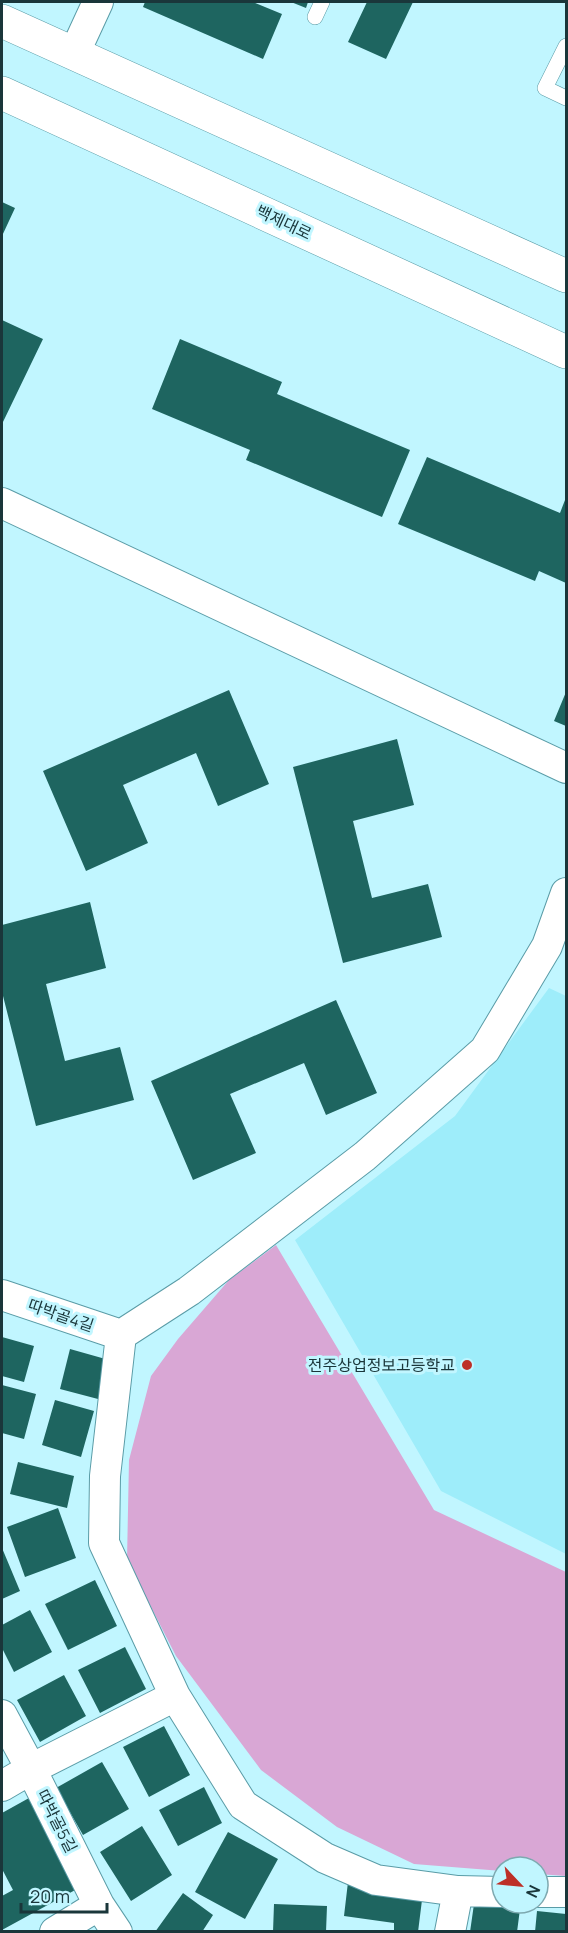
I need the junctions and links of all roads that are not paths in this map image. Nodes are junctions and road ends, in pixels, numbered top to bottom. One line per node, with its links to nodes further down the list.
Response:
1 (98, 2): 6 (street)
2 (322, 2): 3 (lane)
3 (315, 17)
4 (2, 21): 6 (street)
5 (567, 46): 8 (lane)
6 (74, 54): 9 (street)
7 (2, 93): 10 (street, 백제대로)
8 (567, 98)
9 (567, 276)
10 (567, 351)
11 (2, 503): 12 (street)
12 (567, 768)
13 (567, 893): 14 (street)
14 (557, 950): 16 (street)
15 (2, 1295): 16 (street, 따박골4길)
16 (121, 1335): 17 (street)
17 (175, 1696): 19 (street); 21 (street)
18 (2, 1715): 19 (street, 따박골5길)
19 (31, 1769): 20 (street, 따박골5길); 25 (street, 따박골5길)
20 (2, 1786)
21 (458, 1891): 22 (street); 28 (street)
22 (490, 1892)
23 (550, 1892): 24 (street)
24 (567, 1892)
25 (99, 1905): 26 (street); 27 (street, 따박골5길)
26 (55, 1932)
27 (117, 1932)
28 (450, 1932)

